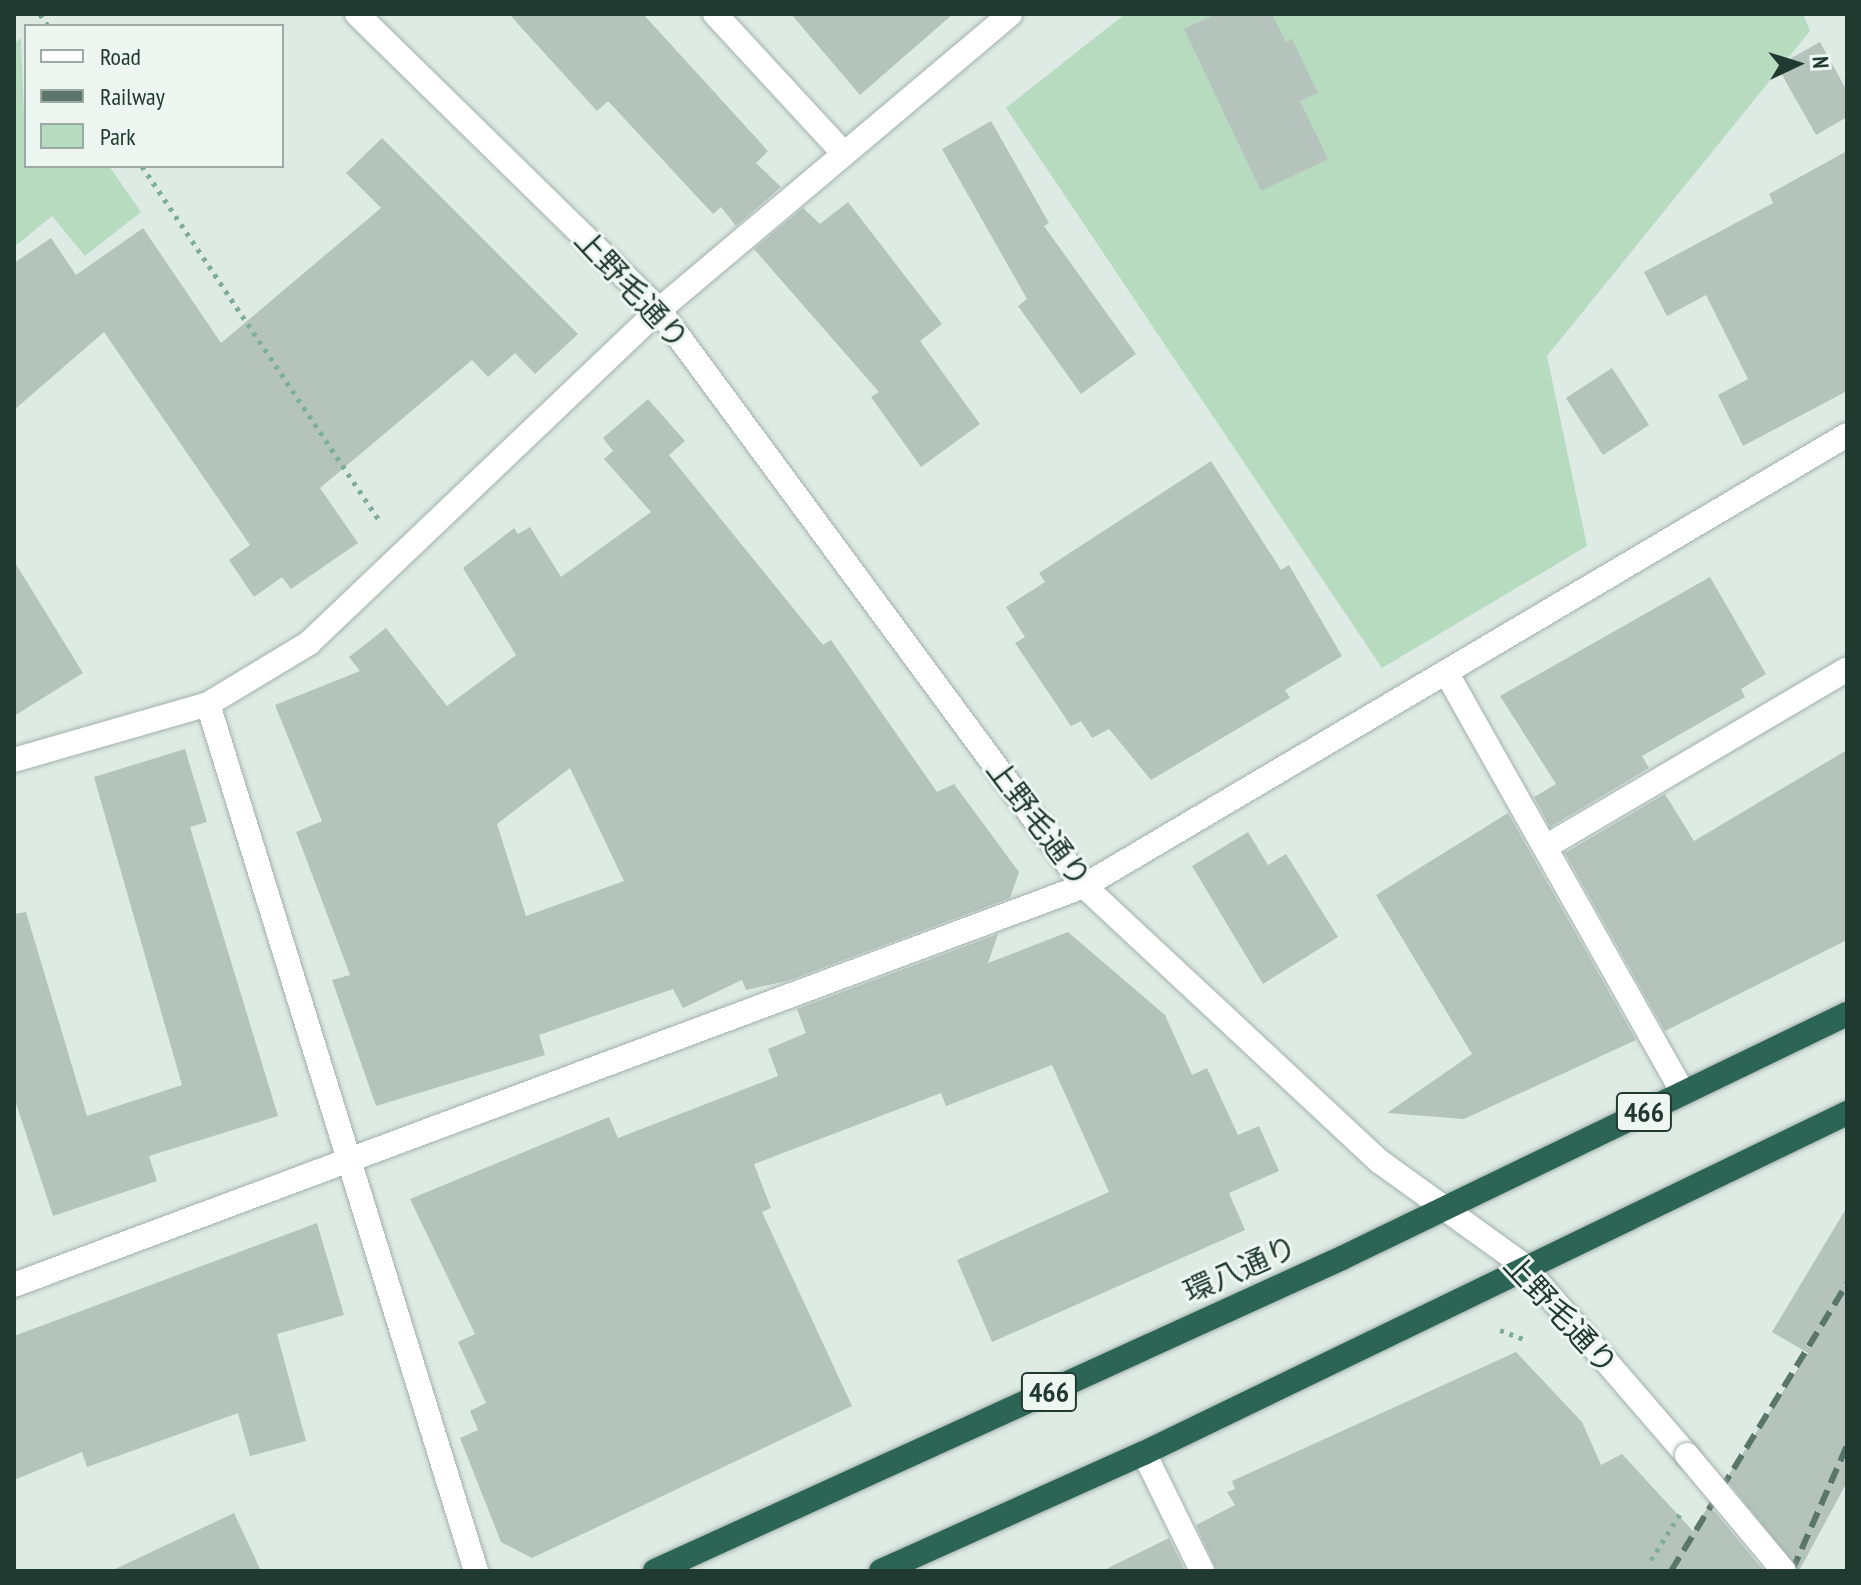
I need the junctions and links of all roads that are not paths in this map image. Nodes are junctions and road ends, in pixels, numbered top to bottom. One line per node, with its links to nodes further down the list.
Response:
1 (357, 14): 5 (street, 上野毛通り)
2 (715, 14): 4 (street)
3 (1010, 14): 4 (street)
4 (844, 154): 5 (street)
5 (659, 310): 9 (street); 12 (street, 上野毛通り)
6 (1847, 435): 8 (street)
7 (1847, 669): 11 (street)
8 (1446, 672): 11 (street); 12 (street)
9 (208, 704): 10 (street); 16 (street)
10 (14, 760)
11 (1547, 846): 14 (street)
12 (1084, 886): 16 (street); 17 (street, 上野毛通り)
13 (1847, 1014): 14 (highway, 環八通り / 466)
14 (1683, 1093): 17 (highway, 環八通り / 466)
15 (1847, 1113): 18 (highway)
16 (346, 1164): 19 (street); 21 (street)
17 (1441, 1210): 18 (street, 上野毛通り); 22 (highway, 環八通り / 466)
18 (1523, 1265): 20 (highway); 25 (street, 上野毛通り, bridge)
19 (14, 1285)
20 (1144, 1453): 23 (highway); 24 (street)
21 (476, 1571)
22 (655, 1571)
23 (881, 1571)
24 (1202, 1571)
25 (1784, 1571)

